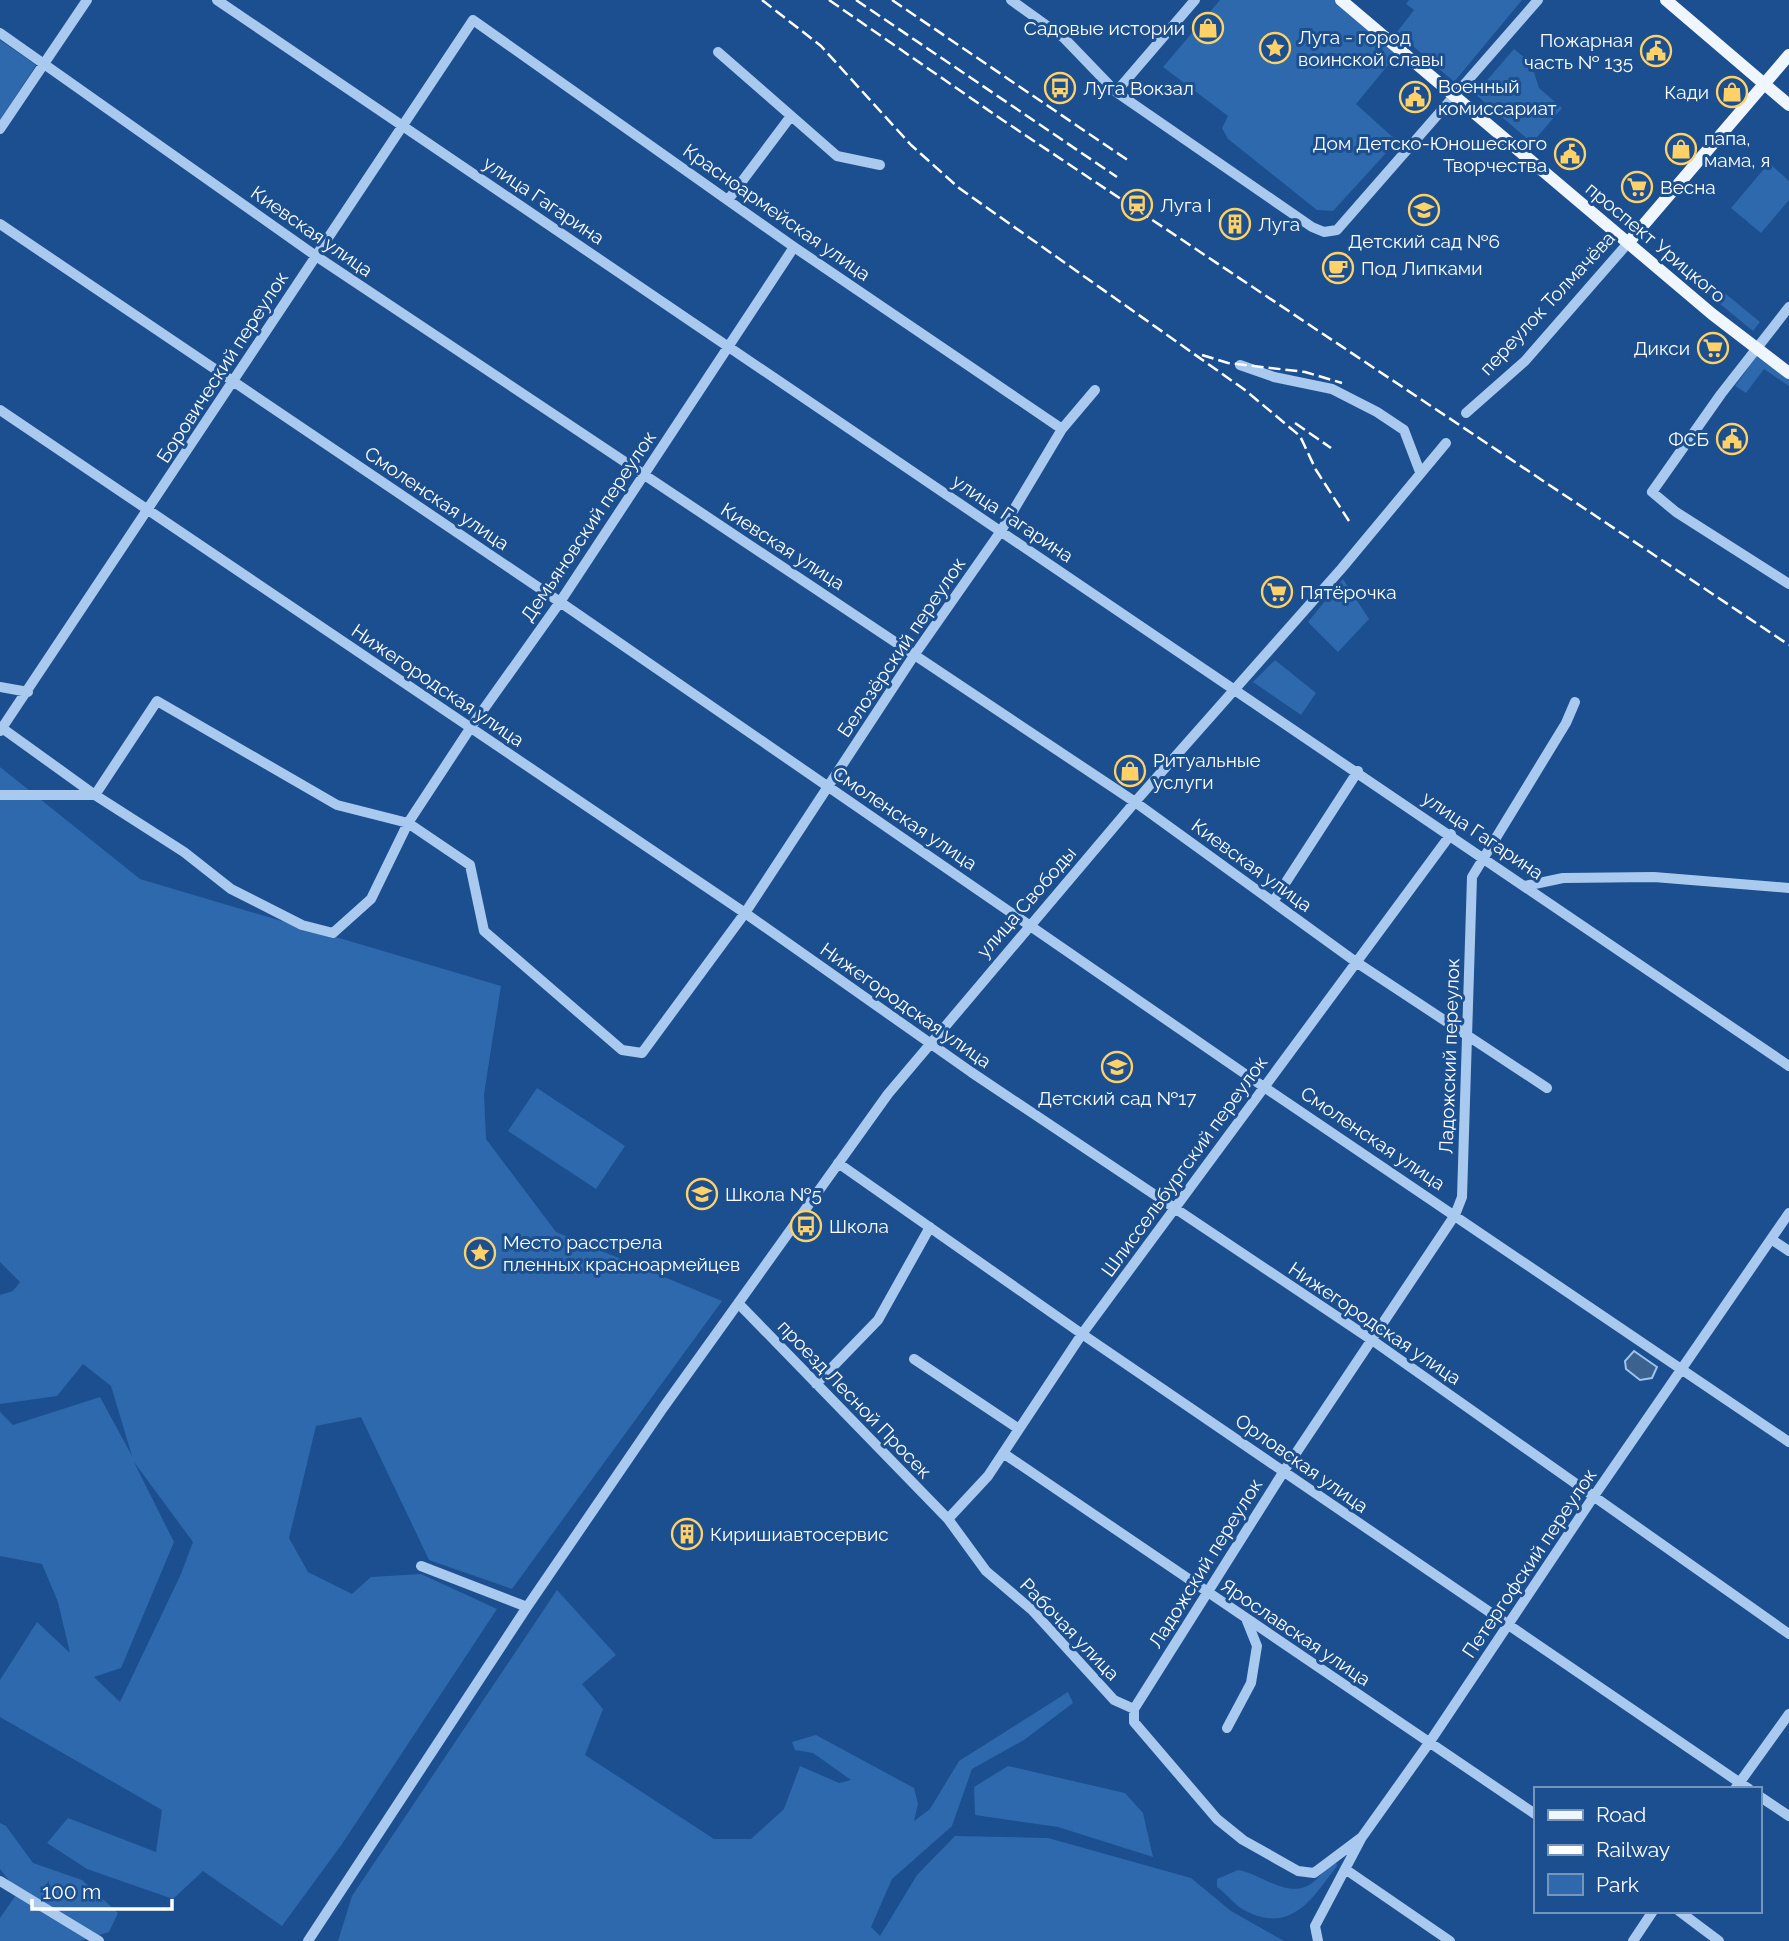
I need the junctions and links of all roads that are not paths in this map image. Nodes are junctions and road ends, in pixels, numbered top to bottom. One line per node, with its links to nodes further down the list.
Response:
1 (87, 0): 12 (street)
2 (217, 0): 18 (street, улица Гагарина)
3 (1011, 0): 14 (street)
4 (1195, 0): 14 (street)
5 (1341, 0): 15 (main road, проспект Урицкого)
6 (1538, 0): 15 (street)
7 (1666, 0): 13 (main road)
8 (473, 20): 18 (street, Боровический переулок); 21 (street, Красноармейская улица)
9 (0, 33): 12 (street, Киевская улица)
10 (718, 52): 17 (street)
11 (1789, 55): 13 (main road, переулок Толмачёва)
12 (43, 64): 19 (street); 25 (street, Киевская улица)
13 (1763, 84): 16 (main road); 23 (main road, переулок Толмачёва)
14 (1116, 92): 15 (street)
15 (1456, 97): 23 (main road, проспект Урицкого)
16 (1789, 105)
17 (791, 116): 20 (street); 21 (street)
18 (401, 125): 25 (street, Боровический переулок); 27 (street, улица Гагарина)
19 (0, 129)
20 (880, 165)
21 (729, 200): 24 (street, Красноармейская улица)
22 (0, 224): 31 (street, Смоленская улица)
23 (1628, 243): 28 (main road, проспект Урицкого); 34 (street, переулок Толмачёва)
24 (794, 247): 27 (street, Демьяновский переулок); 35 (street, Красноармейская улица)
25 (316, 256): 31 (street, Боровический переулок); 38 (street, Киевская улица)
26 (1789, 307): 28 (street)
27 (729, 345): 38 (street, Демьяновский переулок); 40 (street, улица Гагарина)
28 (1756, 349): 30 (main road, проспект Урицкого); 41 (street)
29 (1240, 365): 37 (street)
30 (1789, 373)
31 (233, 383): 39 (street, Боровический переулок); 42 (street, Смоленская улица)
32 (1095, 390): 35 (street, Белозёрский переулок)
33 (0, 410): 39 (street, Нижегородская улица)
34 (1466, 413)
35 (1062, 429): 40 (street, Белозёрский переулок)
36 (1446, 443): 37 (street, улица Свободы)
37 (1420, 472): 45 (street, улица Свободы)
38 (643, 475): 42 (street, Демьяновский переулок); 43 (street, Киевская улица)
39 (148, 512): 46 (street, Боровический переулок); 48 (street, Нижегородская улица)
40 (1001, 531): 43 (street, Белозёрский переулок); 45 (street, улица Гагарина)
41 (1789, 584)
42 (560, 602): 48 (street, Демьяновский переулок); 51 (street, Смоленская улица)
43 (915, 654): 51 (street, Белозёрский переулок); 54 (street, Киевская улица)
44 (0, 687): 46 (street)
45 (1236, 689): 50 (street, улица Гагарина); 54 (street, улица Свободы)
46 (28, 692): 49 (street, Боровический переулок)
47 (1575, 702): 57 (street, Ладожский переулок)
48 (471, 727): 55 (street, Демьяновский переулок); 61 (street, Нижегородская улица)
49 (1, 730): 53 (street)
50 (1358, 771): 56 (street, улица Гагарина); 60 (street)
51 (828, 787): 61 (street, Белозёрский переулок); 62 (street, Смоленская улица)
52 (0, 795): 53 (street)
53 (95, 795): 55 (street); 55 (street, Демьяновский переулок)
54 (1135, 802): 60 (street, Киевская улица); 62 (street, улица Свободы)
55 (408, 823): 61 (street, Белозёрский переулок)
56 (1451, 834): 57 (street, улица Гагарина); 63 (street, Шлиссельбургский переулок)
57 (1485, 858): 58 (street, улица Гагарина); 64 (street, Ладожский переулок)
58 (1525, 886): 59 (street); 66 (street, улица Гагарина)
59 (1789, 888)
60 (1273, 902): 63 (street, Киевская улица)
61 (745, 913): 65 (street, Нижегородская улица)
62 (1030, 925): 65 (street, улица Свободы); 67 (street, Смоленская улица)
63 (1356, 962): 64 (street, Киевская улица); 67 (street, Шлиссельбургский переулок)
64 (1467, 1036): 68 (street, Киевская улица); 72 (street, Ладожский переулок)
65 (928, 1043): 69 (street, улица Свободы); 70 (street, Нижегородская улица)
66 (1789, 1066)
67 (1264, 1087): 70 (street, Шлиссельбургский переулок); 72 (street, Смоленская улица)
68 (1547, 1088)
69 (838, 1163): 73 (street, Орловская улица); 76 (street, улица Свободы)
70 (1174, 1210): 77 (street, Шлиссельбургский переулок); 78 (street, Нижегородская улица)
71 (1789, 1213): 74 (street, Петергофский переулок)
72 (1455, 1215): 78 (street, Ладожский переулок); 80 (street, Смоленская улица)
73 (930, 1227): 77 (street, Орловская улица); 81 (street)
74 (1771, 1239): 75 (street); 80 (street, Петергофский переулок)
75 (1789, 1251)
76 (738, 1303): 81 (street, проезд Лесной Просек); 90 (street, улица Свободы)
77 (1082, 1335): 82 (street, Шлиссельбургский переулок); 85 (street, Орловская улица)
78 (1372, 1340): 85 (street, Ладожский переулок); 86 (street, Нижегородская улица)
79 (914, 1359): 82 (street)
80 (1680, 1370): 83 (street, Смоленская улица); 86 (street, Петергофский переулок)
81 (816, 1384): 87 (street, проезд Лесной Просек)
82 (1020, 1429): 84 (street, Шлиссельбургский переулок)
83 (1789, 1442)
84 (1003, 1453): 87 (street, Шлиссельбургский переулок); 89 (street, Ярославская улица)
85 (1284, 1471): 89 (street, Ладожский переулок); 92 (street, Орловская улица)
86 (1594, 1496): 92 (street, Петергофский переулок); 93 (street, Нижегородская улица)
87 (947, 1519): 94 (street, Рабочая улица)
88 (421, 1566): 90 (street)
89 (1207, 1592): 91 (street, Ярославская улица); 94 (street, Ладожский переулок)
90 (527, 1607): 108 (street, улица Свободы)
91 (1247, 1620): 96 (street); 97 (street, Ярославская улица)
92 (1508, 1627): 97 (street, Петергофский переулок); 98 (street, Орловская улица)
93 (1789, 1634)
94 (1134, 1709): 102 (street)
95 (1789, 1714): 98 (street)
96 (1227, 1728)
97 (1429, 1743): 100 (street, Ярославская улица); 102 (street, Петергофский переулок)
98 (1737, 1785)
99 (1761, 1797): 101 (street)
100 (1534, 1813)
101 (1789, 1816)
102 (1362, 1837): 103 (street, Петергофский переулок)
103 (1345, 1869): 109 (street, Петергофский переулок); 110 (street)
104 (2, 1886): 107 (street)
105 (1652, 1913): 111 (street)
106 (1682, 1913): 112 (street)
107 (99, 1941)
108 (308, 1941)
109 (1318, 1941)
110 (1450, 1941)
111 (1633, 1941)
112 (1719, 1941)

